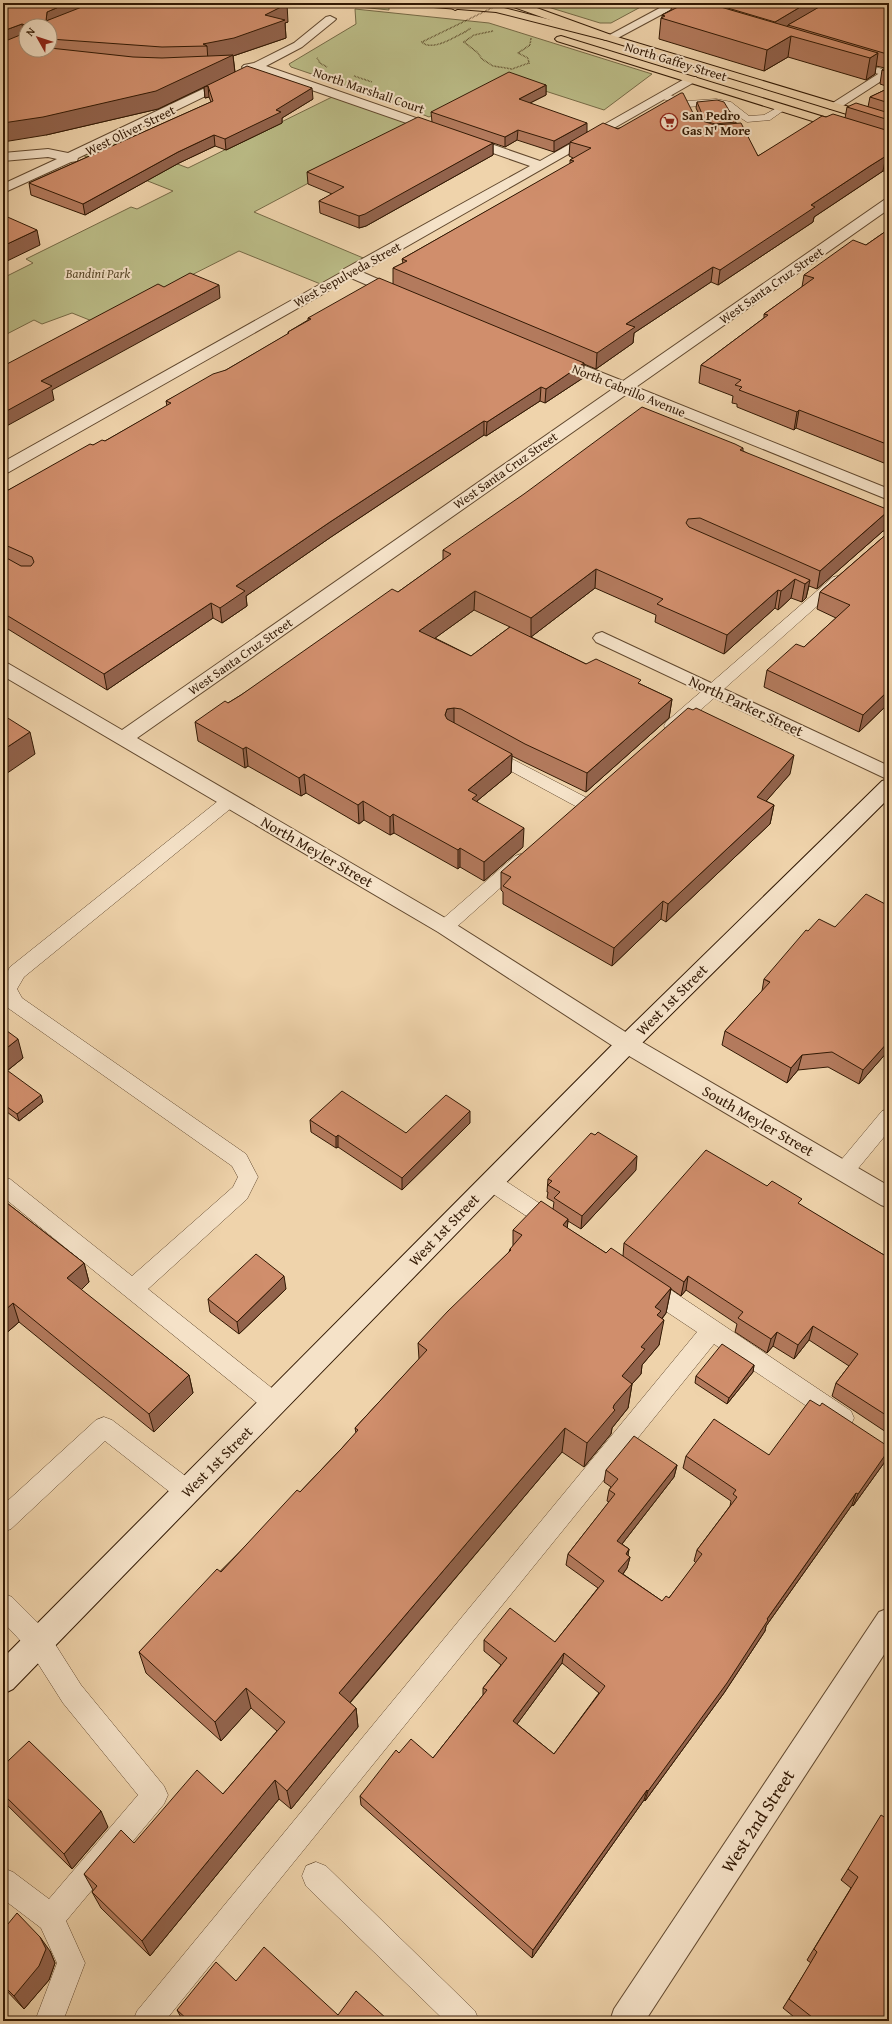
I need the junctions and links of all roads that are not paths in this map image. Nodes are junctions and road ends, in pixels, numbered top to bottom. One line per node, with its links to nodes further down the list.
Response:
1 (422, 3): 3 (main road, North Gaffey Street)
2 (512, 3): 8 (main road)
3 (452, 5): 6 (main road, North Gaffey Street); 8 (main road, North Gaffey Street)
4 (679, 8): 8 (street)
5 (330, 19): 10 (street, West Oliver Street)
6 (533, 34)
7 (550, 36): 13 (main road, North Gaffey Street)
8 (610, 38): 16 (main road, North Gaffey Street)
9 (841, 60): 12 (lane)
10 (256, 67): 11 (street); 25 (street, West Oliver Street); 26 (street, North Marshall Court)
11 (232, 68)
12 (888, 73): 16 (street)
13 (692, 80): 14 (street, West Sepulveda Street); 17 (main road, North Gaffey Street)
14 (664, 96): 15 (lane); 26 (street, West Sepulveda Street)
15 (687, 104): 18 (lane); 19 (lane)
16 (834, 106): 21 (main road, North Gaffey Street)
17 (782, 108): 19 (lane); 23 (main road, North Gaffey Street)
18 (701, 112)
19 (747, 119): 20 (lane); 22 (lane)
20 (731, 121)
21 (889, 123)
22 (743, 133)
23 (889, 142)
24 (3, 157): 25 (street)
25 (72, 158): 27 (street, West Oliver Street)
26 (540, 165): 29 (street, West Sepulveda Street)
27 (3, 189)
28 (889, 203): 32 (street, West Santa Cruz Street)
29 (349, 272): 30 (street); 33 (street, West Sepulveda Street)
30 (414, 300)
31 (544, 354): 32 (street, North Cabrillo Avenue)
32 (624, 388): 34 (street, North Cabrillo Avenue); 40 (street, West Santa Cruz Street)
33 (3, 468)
34 (889, 495)
35 (848, 571): 38 (lane)
36 (602, 638): 38 (street, North Parker Street)
37 (3, 668): 40 (street, North Meyler Street)
38 (712, 691): 39 (lane); 42 (street, North Parker Street)
39 (660, 737)
40 (122, 739): 44 (street, North Meyler Street)
41 (475, 744): 45 (lane)
42 (889, 774)
43 (889, 786): 48 (street, West 1st Street)
44 (230, 801): 47 (street, North Meyler Street); 56 (lane)
45 (585, 804)
46 (532, 850): 47 (lane)
47 (445, 927): 48 (street, North Meyler Street)
48 (627, 1044): 50 (street, South Meyler Street); 51 (street, West 1st Street)
49 (889, 1117): 50 (lane)
50 (844, 1171): 53 (street, South Meyler Street)
51 (490, 1182): 54 (lane); 58 (street, West 1st Street)
52 (3, 1185): 56 (lane)
53 (889, 1198)
54 (569, 1234)
55 (634, 1278): 57 (lane)
56 (132, 1290): 58 (lane)
57 (712, 1330): 59 (lane); 70 (lane)
58 (275, 1404): 60 (street, West 1st Street)
59 (856, 1427)
60 (188, 1492): 61 (lane); 64 (street, West 1st Street)
61 (3, 1521)
62 (3, 1605): 64 (lane)
63 (889, 1622): 72 (street, West 2nd Street)
64 (39, 1642): 65 (street, West 1st Street); 68 (lane)
65 (3, 1679)
66 (316, 1876): 71 (lane)
67 (3, 1882): 68 (lane)
68 (51, 1918): 69 (lane)
69 (49, 2021)
70 (147, 2021)
71 (465, 2021)
72 (626, 2021)

